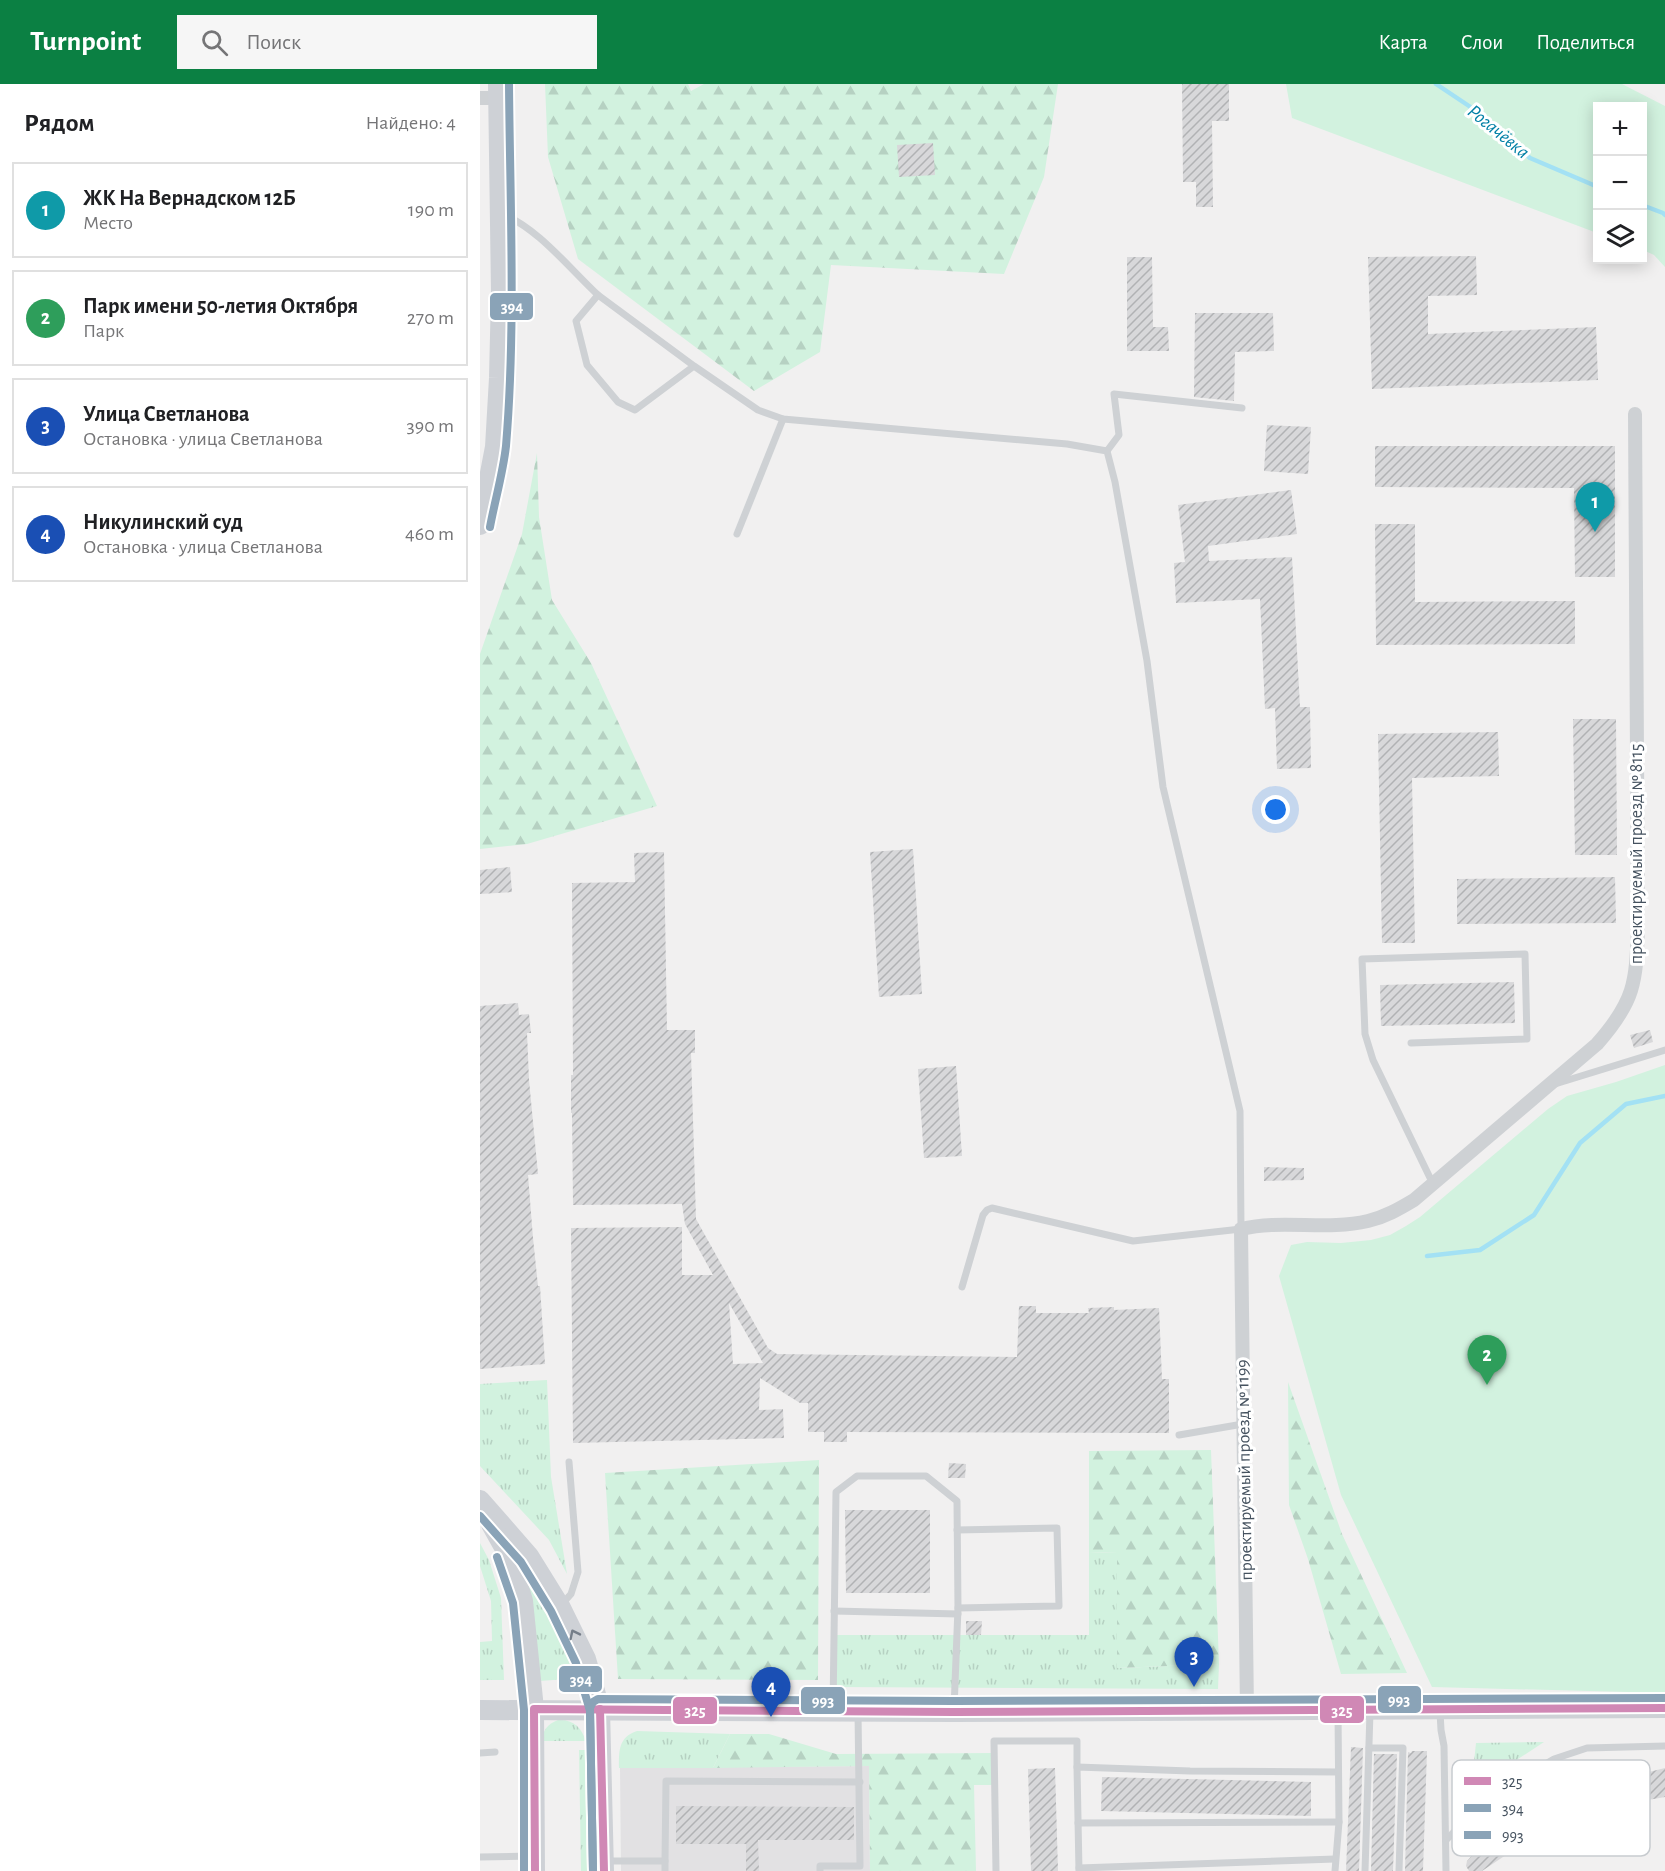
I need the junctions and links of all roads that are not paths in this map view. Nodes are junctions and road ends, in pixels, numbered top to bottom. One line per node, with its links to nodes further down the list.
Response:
1 (492, 94): 2 (street)
2 (499, 214): 3 (lane); 9 (street)
3 (598, 295): 4 (lane); 4 (lane)
4 (694, 366): 7 (lane)
5 (1242, 408): 8 (lane)
6 (1635, 414): 13 (street, проектируемый проезд № 8115)
7 (783, 419): 8 (lane); 10 (lane)
8 (1107, 451): 15 (lane)
9 (480, 525)
10 (737, 534)
11 (1411, 1043): 14 (lane)
12 (1665, 1050): 13 (lane)
13 (1546, 1087): 14 (street, проектируемый проезд № 8115)
14 (1432, 1184): 15 (street, проектируемый проезд № 8115)
15 (1241, 1229): 16 (lane); 17 (street, проектируемый проезд № 1199)
16 (962, 1287)
17 (1243, 1424): 18 (lane); 34 (street, проектируемый проезд № 1199)
18 (1179, 1435)
19 (569, 1462): 22 (lane)
20 (480, 1502): 22 (street); 27 (street)
21 (957, 1530): 23 (lane); 24 (lane); 24 (lane)
22 (560, 1606): 28 (street, one-way to 22)
23 (834, 1611): 24 (lane); 32 (lane)
24 (958, 1611): 35 (lane)
25 (1440, 1708): 26 (street); 30 (street); 47 (lane)
26 (1665, 1708)
27 (534, 1709): 28 (street); 31 (street); 51 (street)
28 (600, 1709): 32 (street); 52 (street)
29 (1338, 1709): 30 (street); 34 (street); 42 (lane)
30 (1370, 1709): 37 (lane)
31 (480, 1710)
32 (833, 1710): 33 (street)
33 (858, 1710): 35 (street); 43 (lane)
34 (1247, 1711): 35 (street)
35 (954, 1712)
36 (1665, 1746): 40 (lane)
37 (1370, 1748): 60 (lane); 61 (lane)
38 (495, 1752): 39 (lane)
39 (480, 1753)
40 (1552, 1760)
41 (1077, 1767): 42 (lane); 45 (lane); 58 (lane)
42 (1337, 1772): 44 (lane)
43 (860, 1782): 50 (lane); 57 (lane)
44 (1339, 1822): 45 (lane); 49 (lane)
45 (1078, 1823): 55 (lane)
46 (1452, 1834): 47 (lane)
47 (1446, 1840): 62 (lane)
48 (480, 1857): 51 (lane)
49 (1335, 1859): 54 (lane); 59 (lane)
50 (665, 1861): 52 (lane); 56 (lane)
51 (535, 1863)
52 (604, 1866)
53 (1217, 1867): 54 (lane); 55 (lane)
54 (1258, 1867)
55 (1079, 1869)
56 (665, 1871)
57 (820, 1871)
58 (996, 1871)
59 (1335, 1871)
60 (1365, 1871)
61 (1399, 1871)
62 (1446, 1871)

